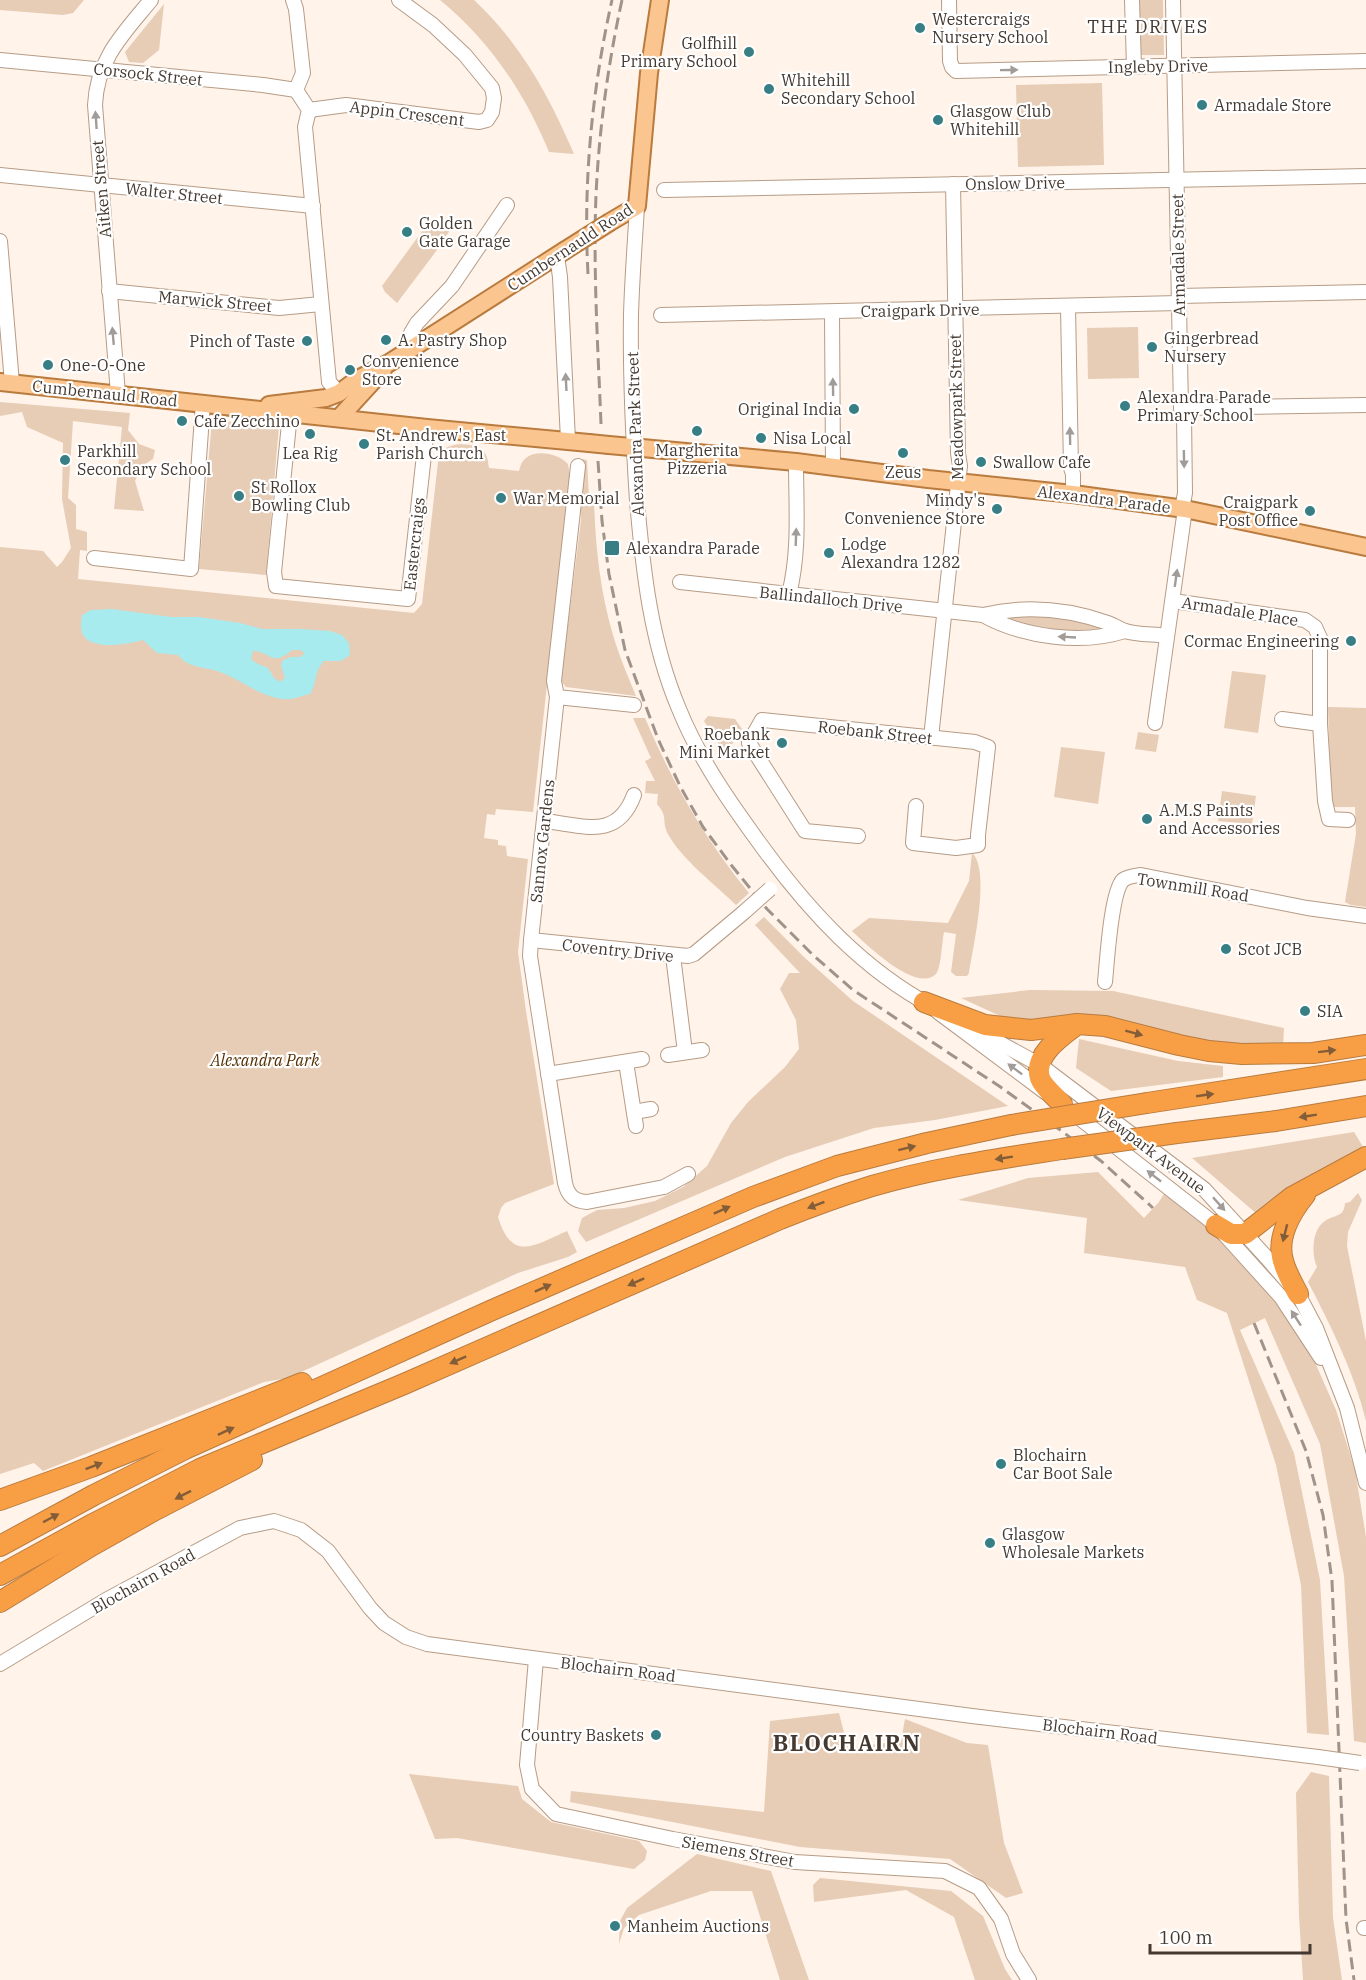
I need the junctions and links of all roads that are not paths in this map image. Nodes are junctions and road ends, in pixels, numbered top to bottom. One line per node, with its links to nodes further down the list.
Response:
1 (151, 0): 12 (street, Aitken Street)
2 (293, 0): 13 (street)
3 (399, 0): 14 (street, Appin Crescent)
4 (660, 0): 23 (main road, Cumbernauld Road)
5 (949, 0): 11 (street, Ingleby Drive, one-way to 11)
6 (1132, 0): 11 (street)
7 (1173, 0): 10 (street, Armadale Street)
8 (0, 60): 12 (street, Corsock Street)
9 (1366, 61): 10 (street, Ingleby Drive)
10 (1175, 66): 11 (street, Ingleby Drive); 17 (street, Armadale Street)
11 (1134, 67)
12 (100, 69): 13 (street, Corsock Street); 19 (street, Aitken Street, one-way to 12)
13 (296, 90): 14 (street)
14 (309, 110): 22 (street)
15 (0, 175): 19 (street, Walter Street)
16 (1366, 176): 17 (street, Onslow Drive)
17 (1177, 179): 18 (street, Onslow Drive); 28 (street, Armadale Street)
18 (953, 184): 20 (street, Onslow Drive); 31 (street, Meadowpark Street)
19 (100, 185): 22 (street, Walter Street); 26 (street, Aitken Street)
20 (664, 190)
21 (507, 205): 34 (street)
22 (313, 206): 29 (street)
23 (637, 206): 25 (main road, Cumbernauld Road, bridge); 47 (street, Alexandra Park Street)
24 (0, 241): 36 (street)
25 (561, 253): 34 (main road, Cumbernauld Road); 46 (street, one-way to 25)
26 (110, 291): 29 (street, Marwick Street); 38 (street, Aitken Street, one-way to 26)
27 (1366, 292): 28 (street, Craigpark Drive)
28 (1179, 300): 30 (street, Craigpark Drive); 42 (street, Armadale Street)
29 (321, 304): 37 (street)
30 (1068, 307): 31 (street, Craigpark Drive); 52 (street, one-way to 30)
31 (956, 309): 32 (street, Craigpark Drive); 51 (street, Meadowpark Street)
32 (832, 312): 33 (street, Craigpark Drive); 50 (street, one-way to 32)
33 (661, 315)
34 (416, 346): 35 (main road, Cumbernauld Road)
35 (389, 363): 37 (main road, Cumbernauld Road); 44 (main road, Cumbernauld Road)
36 (6, 383): 38 (main road, Cumbernauld Road)
37 (334, 387): 41 (main road, Cumbernauld Road)
38 (118, 394): 39 (main road, Cumbernauld Road)
39 (203, 403): 41 (main road, Cumbernauld Road); 55 (street)
40 (1366, 405): 42 (street)
41 (245, 408): 43 (main road, Cumbernauld Road)
42 (1181, 408): 53 (street, Armadale Street, one-way to 53)
43 (290, 414): 44 (main road, Cumbernauld Road); 45 (street, Eastercraigs)
44 (339, 418): 45 (main road, Alexandra Parade)
45 (427, 428): 46 (main road, Alexandra Parade)
46 (568, 441): 47 (main road, Alexandra Parade, bridge)
47 (634, 446): 48 (main road, Alexandra Parade); 74 (street, Alexandra Park Street)
48 (796, 462): 50 (main road, Alexandra Parade); 57 (street, one-way to 48)
49 (578, 466): 63 (street, Sannox Gardens)
50 (833, 467): 51 (main road, Alexandra Parade)
51 (958, 481): 52 (main road, Alexandra Parade); 59 (street, Meadowpark Street)
52 (1073, 494): 53 (main road, Alexandra Parade)
53 (1184, 509): 54 (main road, Alexandra Parade); 58 (street, Armadale Street, one-way to 53)
54 (1366, 547)
55 (94, 558)
56 (680, 582): 57 (street, Ballindalloch Drive)
57 (789, 594): 59 (street, Ballindalloch Drive)
58 (1173, 601): 62 (street, Armadale Street); 67 (street, Armadale Place)
59 (944, 611): 60 (street, Ballindalloch Drive); 68 (street, Meadowpark Street)
60 (983, 615): 61 (street, Ballindalloch Drive); 61 (street, Ballindalloch Drive, one-way to 60)
61 (1125, 631): 62 (street, Ballindalloch Drive)
62 (1167, 636): 66 (street, Armadale Street)
63 (557, 697): 64 (street); 72 (street, Sannox Gardens)
64 (634, 705)
65 (1282, 719): 67 (street)
66 (1155, 723)
67 (1320, 724): 71 (street, Armadale Place)
68 (931, 738): 70 (street, Roebank Street); 73 (street, Roebank Street)
69 (634, 795): 72 (street)
70 (916, 806)
71 (1348, 820)
72 (544, 821): 76 (street, Sannox Gardens)
73 (858, 836)
74 (786, 878): 77 (street, Coventry Drive, bridge); 79 (street, Viewpark Avenue)
75 (1366, 916): 78 (street, Townmill Road)
76 (531, 940): 77 (street, Coventry Drive); 89 (street, Sannox Gardens)
77 (673, 956): 83 (street)
78 (1104, 982)
79 (924, 1002): 80 (highway); 87 (street, Viewpark Avenue); 90 (street, Viewpark Avenue, one-way to 79)
80 (1077, 1024): 81 (highway, one-way to 81); 87 (highway)
81 (1366, 1045)
82 (702, 1050): 83 (street)
83 (685, 1052): 84 (street)
84 (668, 1055)
85 (642, 1059): 86 (street)
86 (626, 1062): 89 (street); 93 (street)
87 (1040, 1065): 90 (highway); 99 (street, Viewpark Avenue, one-way to 99)
88 (1366, 1069): 101 (highway, one-way to 88, bridge)
89 (548, 1074): 96 (street, Sannox Gardens)
90 (1062, 1104): 98 (street, Viewpark Avenue, one-way to 90)
91 (1366, 1106): 102 (highway, one-way to 102, bridge)
92 (651, 1109): 93 (street)
93 (634, 1112): 94 (street)
94 (636, 1126)
95 (1366, 1157): 97 (highway)
96 (688, 1174)
97 (1314, 1183): 99 (highway); 100 (highway, one-way to 100)
98 (1216, 1225): 99 (highway); 103 (street, Viewpark Avenue, one-way to 98)
99 (1245, 1234): 100 (street, Viewpark Avenue)
100 (1298, 1294): 103 (street, Viewpark Avenue)
101 (490, 1311): 105 (highway, one-way to 101); 106 (highway, one-way to 101)
102 (404, 1384): 107 (highway); 108 (highway, one-way to 108)
103 (1339, 1386): 104 (street, Viewpark Avenue)
104 (1366, 1483)
105 (0, 1500)
106 (0, 1546)
107 (0, 1575)
108 (0, 1602)
109 (536, 1659): 110 (street, Blochairn Road); 111 (street, Blochairn Road, bridge); 112 (street, Siemens Street)
110 (0, 1664)
111 (1363, 1763)
112 (1029, 1980)

